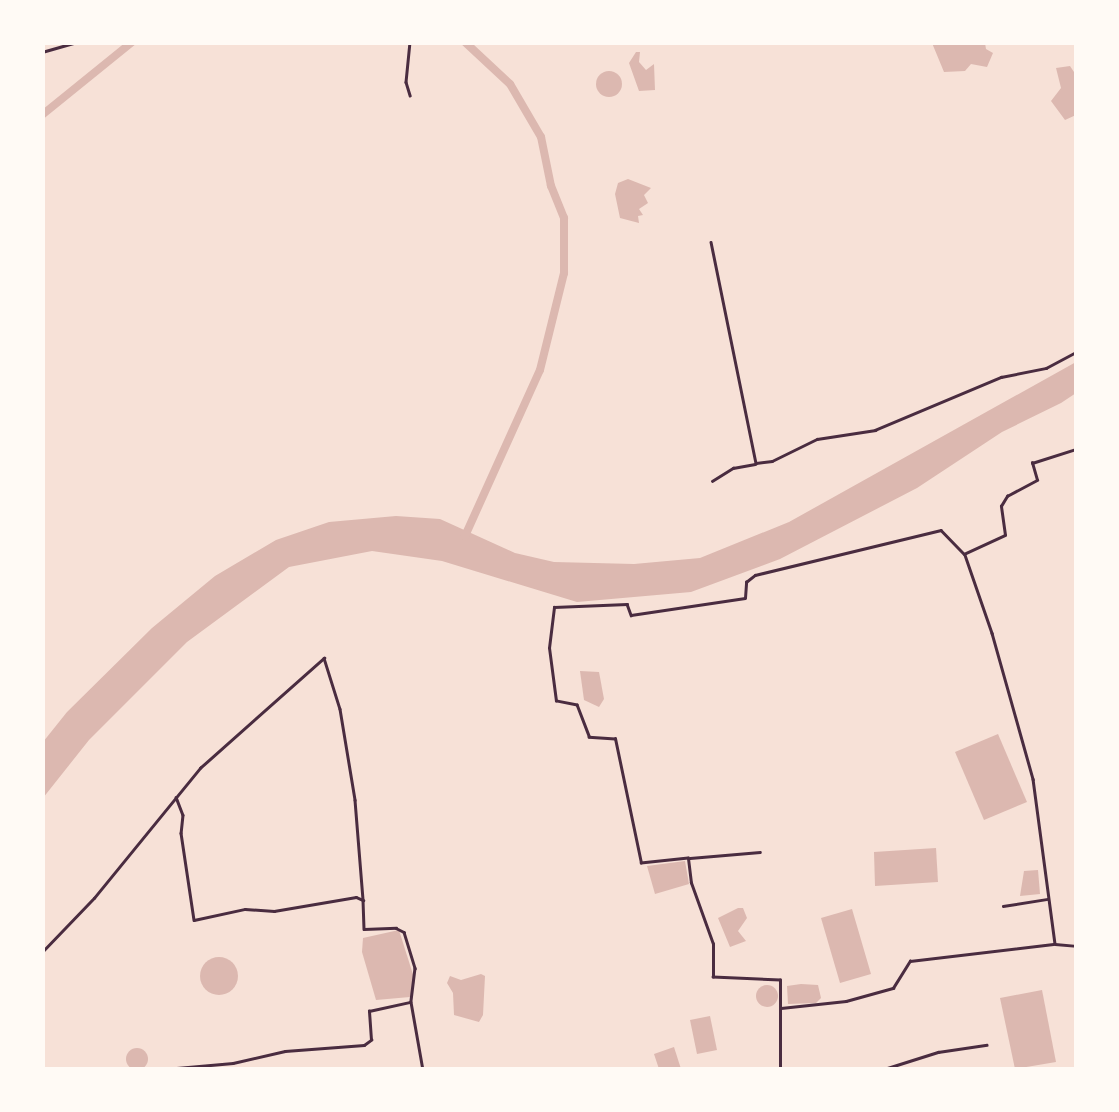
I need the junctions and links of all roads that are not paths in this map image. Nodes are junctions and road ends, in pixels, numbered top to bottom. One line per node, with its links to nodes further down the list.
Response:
1 (76, 42): 3 (street)
2 (410, 42): 4 (street)
3 (42, 52)
4 (410, 95)
5 (711, 242): 8 (street)
6 (1076, 352): 8 (street)
7 (1076, 449): 10 (street)
8 (756, 464): 9 (street)
9 (712, 481)
10 (964, 554): 13 (street); 14 (street)
11 (176, 797): 15 (street); 15 (street); 19 (street)
12 (760, 852): 13 (street)
13 (688, 858): 21 (street)
14 (1049, 899): 16 (street); 17 (street)
15 (362, 900): 20 (street)
16 (1002, 906)
17 (1055, 944): 18 (street); 21 (street)
18 (1076, 946)
19 (42, 952)
20 (412, 1002): 23 (street); 24 (street)
21 (781, 1008): 25 (street)
22 (986, 1046): 26 (street)
23 (154, 1070)
24 (423, 1070)
25 (780, 1070)
26 (882, 1070)

